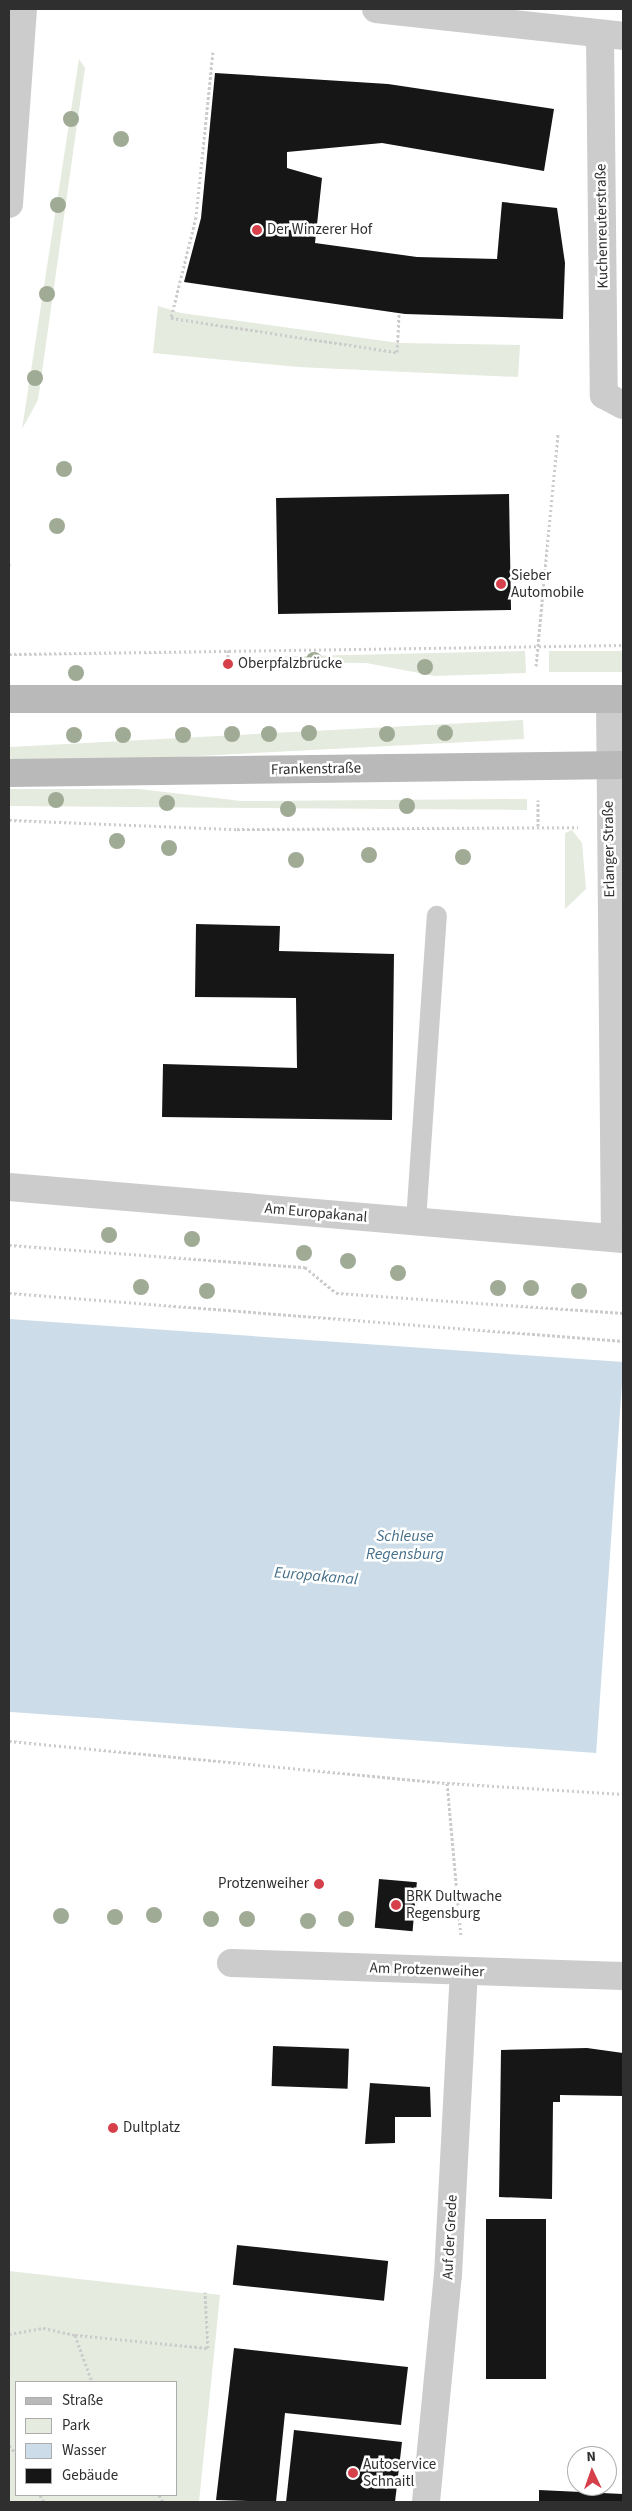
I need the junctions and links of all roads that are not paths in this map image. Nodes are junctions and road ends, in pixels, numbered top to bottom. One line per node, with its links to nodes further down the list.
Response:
1 (23, 9): 4 (street)
2 (376, 9): 3 (street)
3 (612, 35): 5 (street, Kuchenreuterstraße)
4 (9, 204)
5 (623, 405)
6 (9, 699): 7 (main road)
7 (617, 700): 8 (street, Erlanger Straße)
8 (616, 765): 9 (main road, Frankenstraße); 13 (street, Erlanger Straße)
9 (9, 773)
10 (437, 916): 12 (lane)
11 (9, 1187): 12 (street, Am Europakanal)
12 (416, 1221): 13 (street, Am Europakanal)
13 (619, 1239)
14 (231, 1963): 15 (street, Am Protzenweiher)
15 (464, 1971): 16 (street, Am Protzenweiher); 17 (street, Auf der Grede)
16 (623, 1976)
17 (426, 2502)

